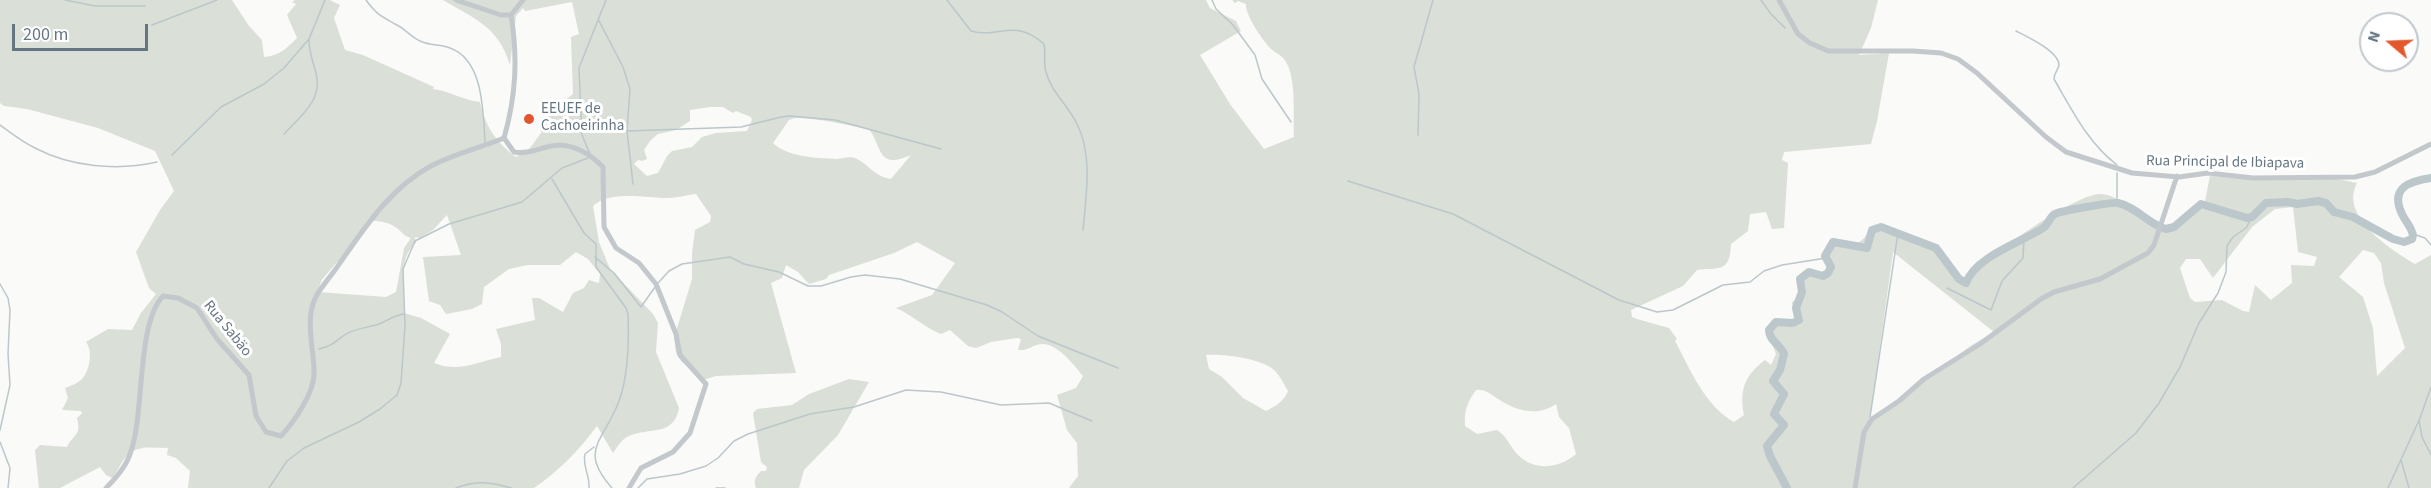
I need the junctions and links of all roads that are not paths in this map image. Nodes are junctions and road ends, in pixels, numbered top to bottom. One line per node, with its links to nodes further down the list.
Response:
1 (456, 0): 4 (street)
2 (523, 0): 4 (street)
3 (1779, 0): 7 (street, Rua Principal de Ibiapava)
4 (512, 15): 5 (street)
5 (504, 138): 8 (street, Rua Sabäo); 9 (street)
6 (2431, 144): 7 (street, Rua Principal de Ibiapava)
7 (2177, 176): 10 (street)
8 (106, 488)
9 (629, 488)
10 (1855, 488)

